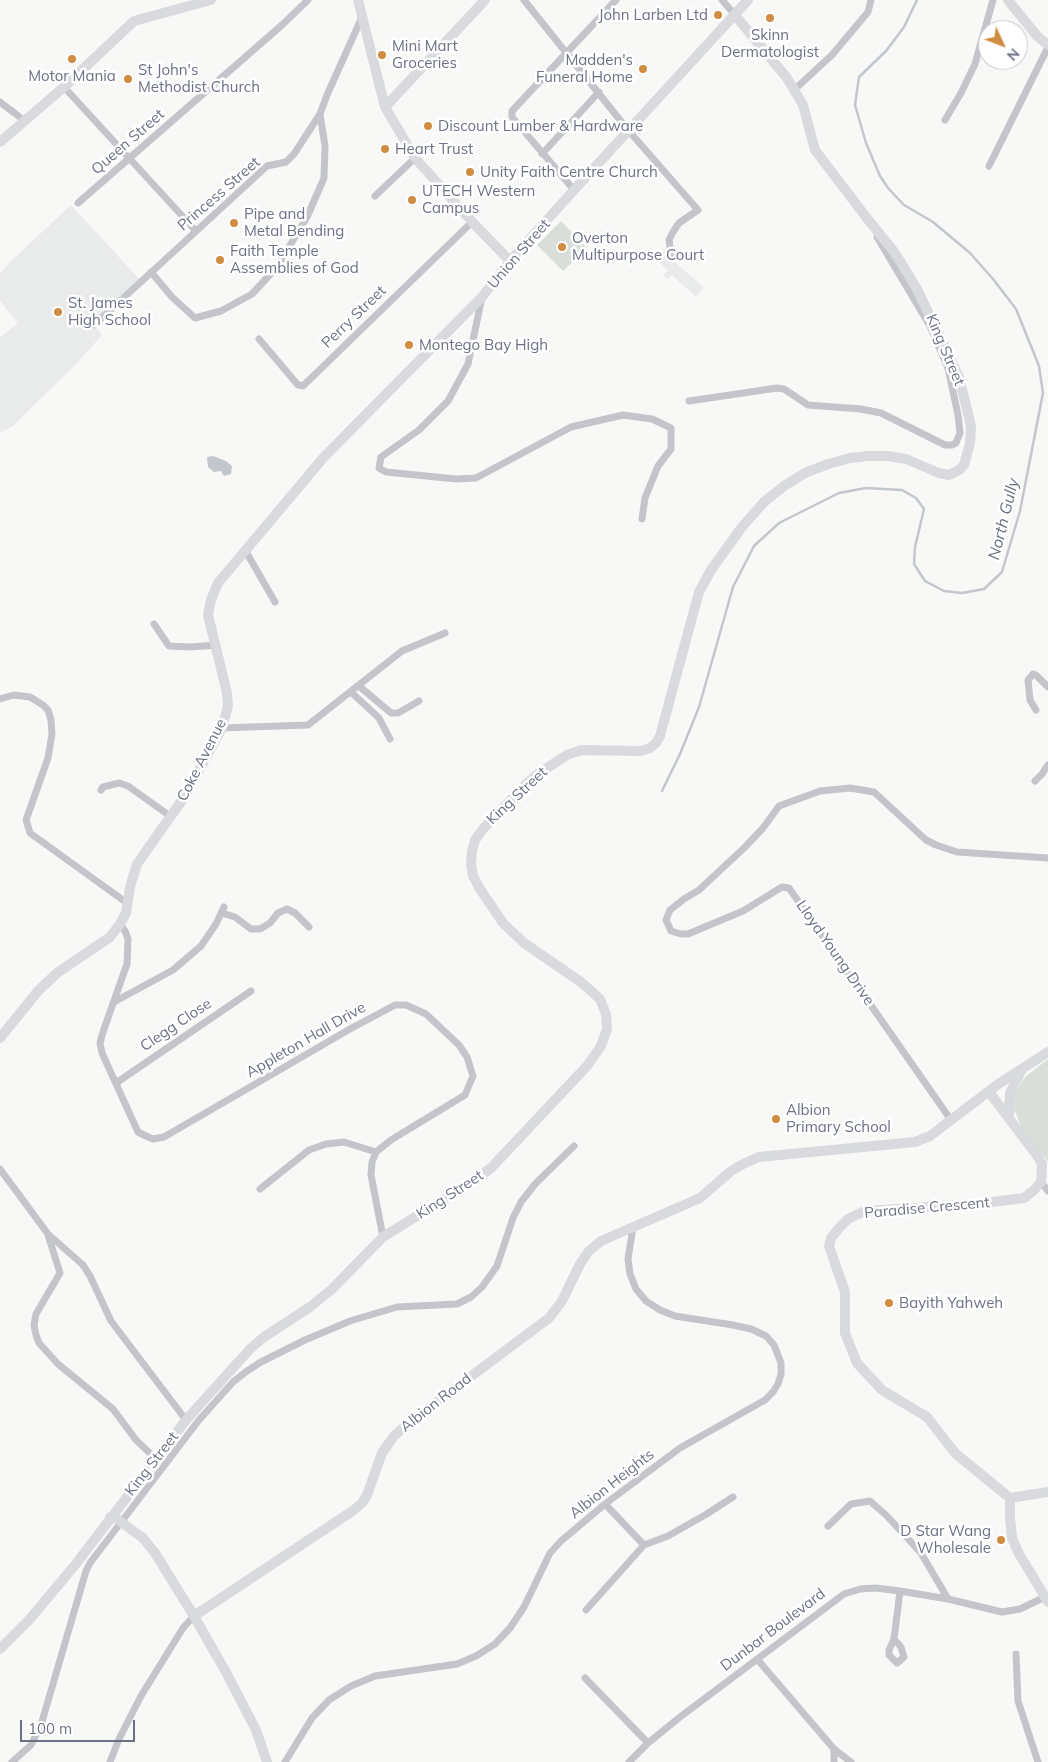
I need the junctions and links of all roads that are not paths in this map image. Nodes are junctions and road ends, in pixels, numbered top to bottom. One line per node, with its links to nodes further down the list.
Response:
1 (211, 0): 16 (street)
2 (308, 0): 28 (street, Queen Street)
3 (358, 0): 13 (street)
4 (485, 0): 20 (street)
5 (524, 0): 15 (street)
6 (616, 0): 15 (street)
7 (722, 0): 12 (street, King Street)
8 (748, 0): 12 (street, Union Street)
9 (871, 0): 17 (street)
10 (993, 0): 23 (street)
11 (1008, 0): 14 (street)
12 (735, 15): 17 (street, King Street); 24 (street, Union Street)
13 (362, 17): 20 (street); 21 (street, Princess Street)
14 (1048, 46): 29 (street)
15 (566, 53): 18 (street); 26 (street)
16 (64, 86): 22 (street); 28 (street)
17 (794, 90): 33 (street, King Street)
18 (599, 92): 24 (street); 26 (street)
19 (0, 102): 22 (street)
20 (385, 106): 27 (street)
21 (320, 114): 35 (street, Princess Street); 38 (street, Princess Street)
22 (25, 120): 25 (street)
23 (945, 120)
24 (628, 130): 30 (street, Union Street); 36 (street)
25 (0, 142)
26 (542, 154): 30 (street)
27 (415, 158): 31 (street); 34 (street)
28 (130, 159): 32 (street, Queen Street); 35 (street)
29 (989, 166)
30 (574, 190): 37 (street, Union Street)
31 (375, 196)
32 (78, 204)
33 (866, 217): 42 (street); 83 (street, King Street)
34 (472, 222): 37 (street); 41 (street, Perry Street)
35 (196, 231): 38 (street, Princess Street)
36 (674, 254)
37 (510, 261): 39 (street, Union Street)
38 (151, 272): 40 (street, Princess Street)
39 (482, 297): 43 (street, Union Street); 44 (street)
40 (94, 324)
41 (259, 339)
42 (689, 401)
43 (324, 457): 45 (street, Coke Avenue)
44 (642, 519)
45 (245, 550): 46 (street); 49 (street, Coke Avenue)
46 (275, 602)
47 (154, 624): 49 (street)
48 (445, 633): 50 (street)
49 (217, 645): 56 (street, Coke Avenue)
50 (359, 686): 52 (street); 54 (street)
51 (1048, 687): 55 (street)
52 (351, 692): 56 (street); 57 (street)
53 (0, 699): 63 (street)
54 (419, 701)
55 (1036, 710)
56 (222, 728): 61 (street, Coke Avenue)
57 (390, 739)
58 (1048, 765): 59 (street)
59 (1035, 780)
60 (101, 790): 61 (street)
61 (170, 816): 63 (street, Coke Avenue)
62 (1048, 858): 74 (street, Lloyd Young Drive)
63 (127, 904): 64 (street, Coke Avenue)
64 (120, 924): 67 (street, Appleton Hall Drive); 68 (street, Coke Avenue)
65 (309, 927): 67 (street)
66 (251, 991): 71 (street, Clegg Close)
67 (114, 1002): 71 (street, Appleton Hall Drive)
68 (0, 1038)
69 (1048, 1052): 70 (street)
70 (1024, 1068): 72 (street); 73 (street)
71 (116, 1083): 76 (street, Appleton Hall Drive)
72 (993, 1088): 73 (street); 74 (street)
73 (1009, 1117): 78 (street)
74 (951, 1120): 81 (street, Albion Road)
75 (574, 1146): 105 (street)
76 (376, 1152): 79 (street); 83 (street)
77 (0, 1169): 82 (street)
78 (1041, 1182): 80 (street); 88 (street, Paradise Crescent)
79 (260, 1189)
80 (1048, 1191)
81 (633, 1227): 89 (street, Albion Heights); 97 (street, Albion Road)
82 (48, 1234): 84 (street); 85 (street)
83 (383, 1237): 84 (street, King Street)
84 (186, 1420): 85 (street, King Street)
85 (156, 1459): 90 (street, King Street)
86 (1048, 1492): 88 (street)
87 (733, 1497): 92 (street)
88 (1010, 1498): 95 (street)
89 (605, 1504): 92 (street); 108 (street, Albion Heights)
90 (114, 1518): 97 (street); 99 (street, King Street)
91 (828, 1526): 94 (street)
92 (644, 1545): 96 (street)
93 (900, 1591): 94 (street, Dunbar Boulevard); 98 (street); 101 (street, Dunbar Boulevard)
94 (948, 1599): 95 (street, Dunbar Boulevard)
95 (1046, 1600)
96 (586, 1610)
97 (194, 1616): 106 (street); 107 (street)
98 (894, 1639)
99 (0, 1649)
100 (1016, 1654): 112 (street)
101 (756, 1659): 103 (street, Dunbar Boulevard); 104 (street)
102 (585, 1678): 103 (street)
103 (648, 1743): 109 (street, Dunbar Boulevard)
104 (834, 1749): 110 (street); 111 (street)
105 (12, 1762)
106 (110, 1762)
107 (267, 1762)
108 (285, 1762)
109 (629, 1762)
110 (834, 1762)
111 (851, 1762)
112 (1038, 1762)

